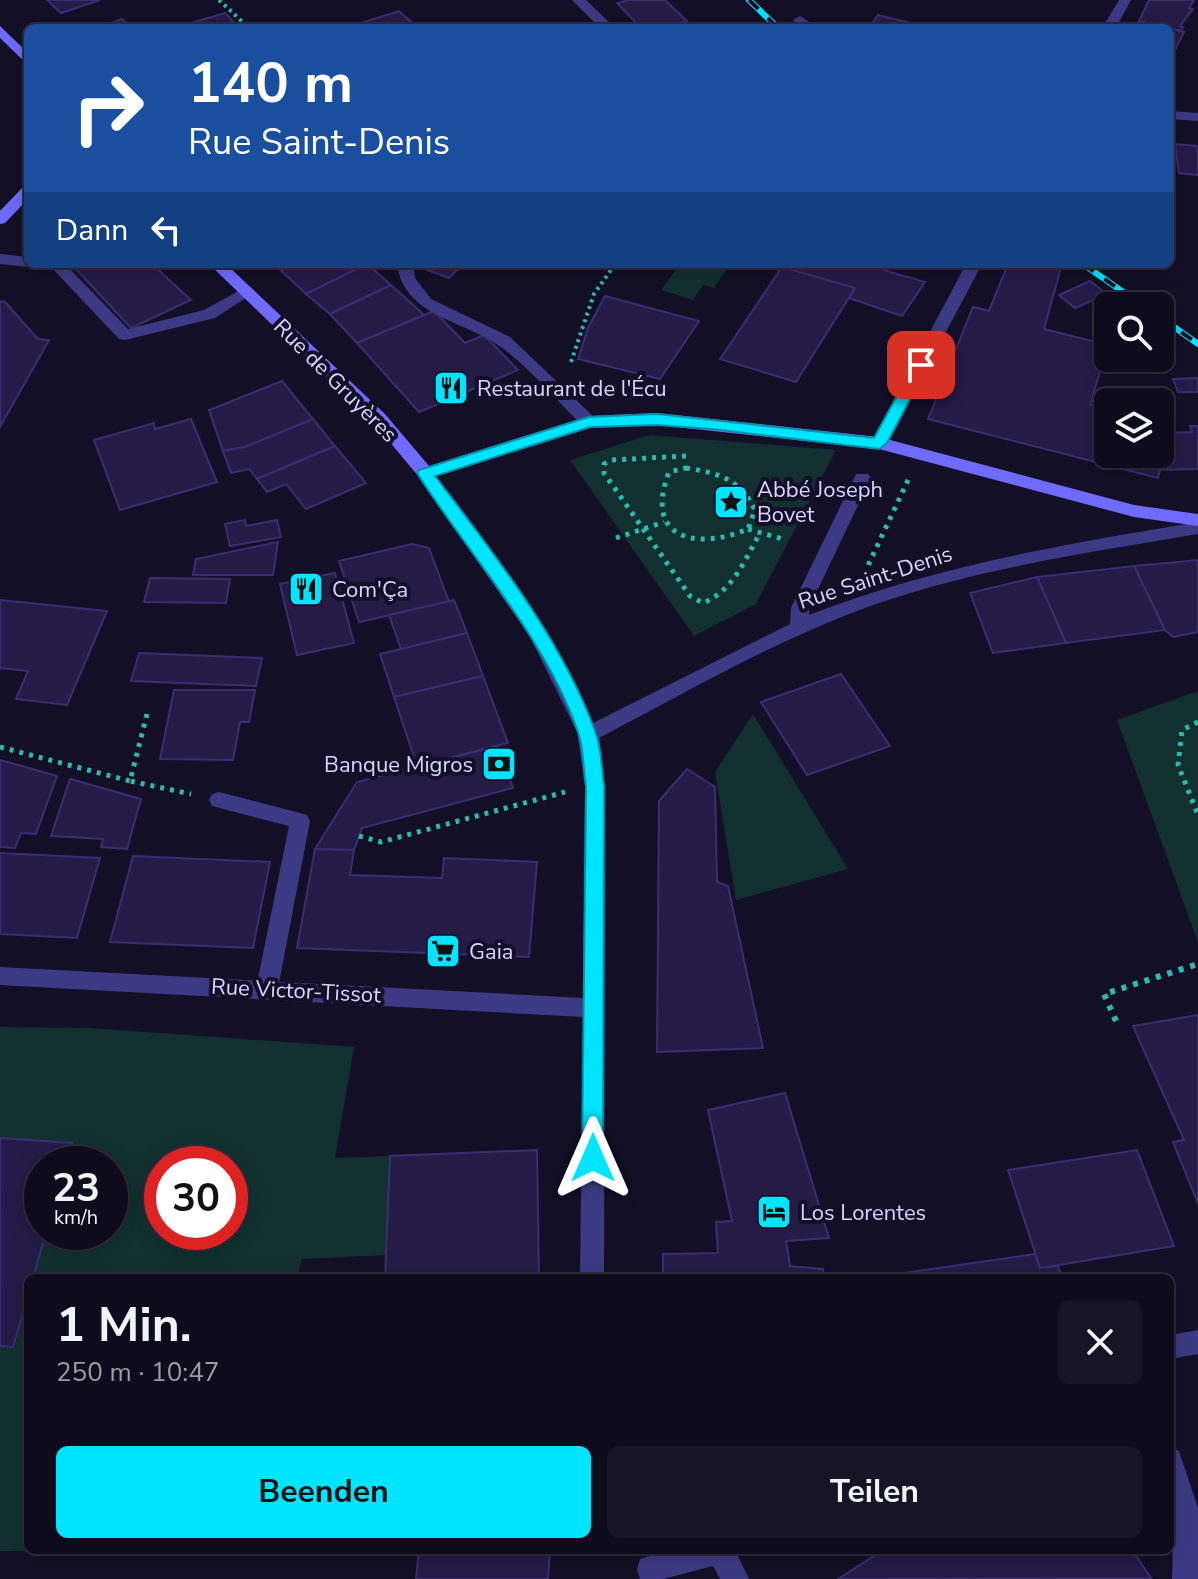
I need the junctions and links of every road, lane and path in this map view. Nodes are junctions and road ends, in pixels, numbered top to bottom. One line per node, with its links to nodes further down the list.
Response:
1 (219, 0): 4 (path)
2 (578, 0): 5 (street)
3 (1125, 0): 6 (street)
4 (245, 24)
5 (604, 24)
6 (1111, 24)
7 (0, 30): 8 (main road)
8 (24, 57)
9 (1174, 115): 10 (street)
10 (1198, 117)
11 (24, 194): 12 (main road)
12 (0, 220)
13 (0, 259): 14 (street)
14 (24, 262)
15 (60, 268): 20 (street)
16 (221, 268): 20 (main road, Rue de Gruyères)
17 (406, 268): 22 (street)
18 (612, 268): 21 (path)
19 (972, 268): 23 (street)
20 (247, 292): 26 (main road, Rue de Gruyères)
21 (571, 362)
22 (589, 422): 23 (main road); 26 (main road)
23 (879, 443): 28 (main road)
24 (686, 456): 32 (path)
25 (914, 467): 36 (path)
26 (425, 473): 40 (street, Rue de Gruyères)
27 (862, 478): 37 (street)
28 (1198, 520)
29 (664, 522): 31 (path); 31 (path); 32 (path)
30 (1198, 528): 37 (street, Rue Saint-Denis)
31 (748, 529): 33 (path)
32 (641, 530): 33 (path); 34 (path)
33 (760, 533): 35 (path)
34 (616, 538)
35 (786, 540)
36 (861, 579)
37 (799, 627): 40 (street, Rue Saint-Denis)
38 (147, 714): 42 (path)
39 (1198, 722): 45 (path)
40 (588, 734): 50 (street, Rue de Gruyères)
41 (0, 747): 42 (path)
42 (130, 781): 44 (path)
43 (566, 792): 46 (path)
44 (219, 800): 49 (street)
45 (1198, 815)
46 (359, 836)
47 (1198, 964): 51 (path)
48 (0, 976): 49 (street, Rue Victor-Tissot)
49 (267, 988): 50 (street, Rue Victor-Tissot)
50 (593, 1008): 52 (street, Rue de Gruyères)
51 (1116, 1021)
52 (592, 1274)
53 (1198, 1342): 54 (street)
54 (1174, 1346)
55 (1174, 1473): 60 (street)
56 (706, 1554): 58 (street)
57 (722, 1554): 59 (street)
58 (646, 1566)
59 (735, 1579)
60 (1186, 1579)

